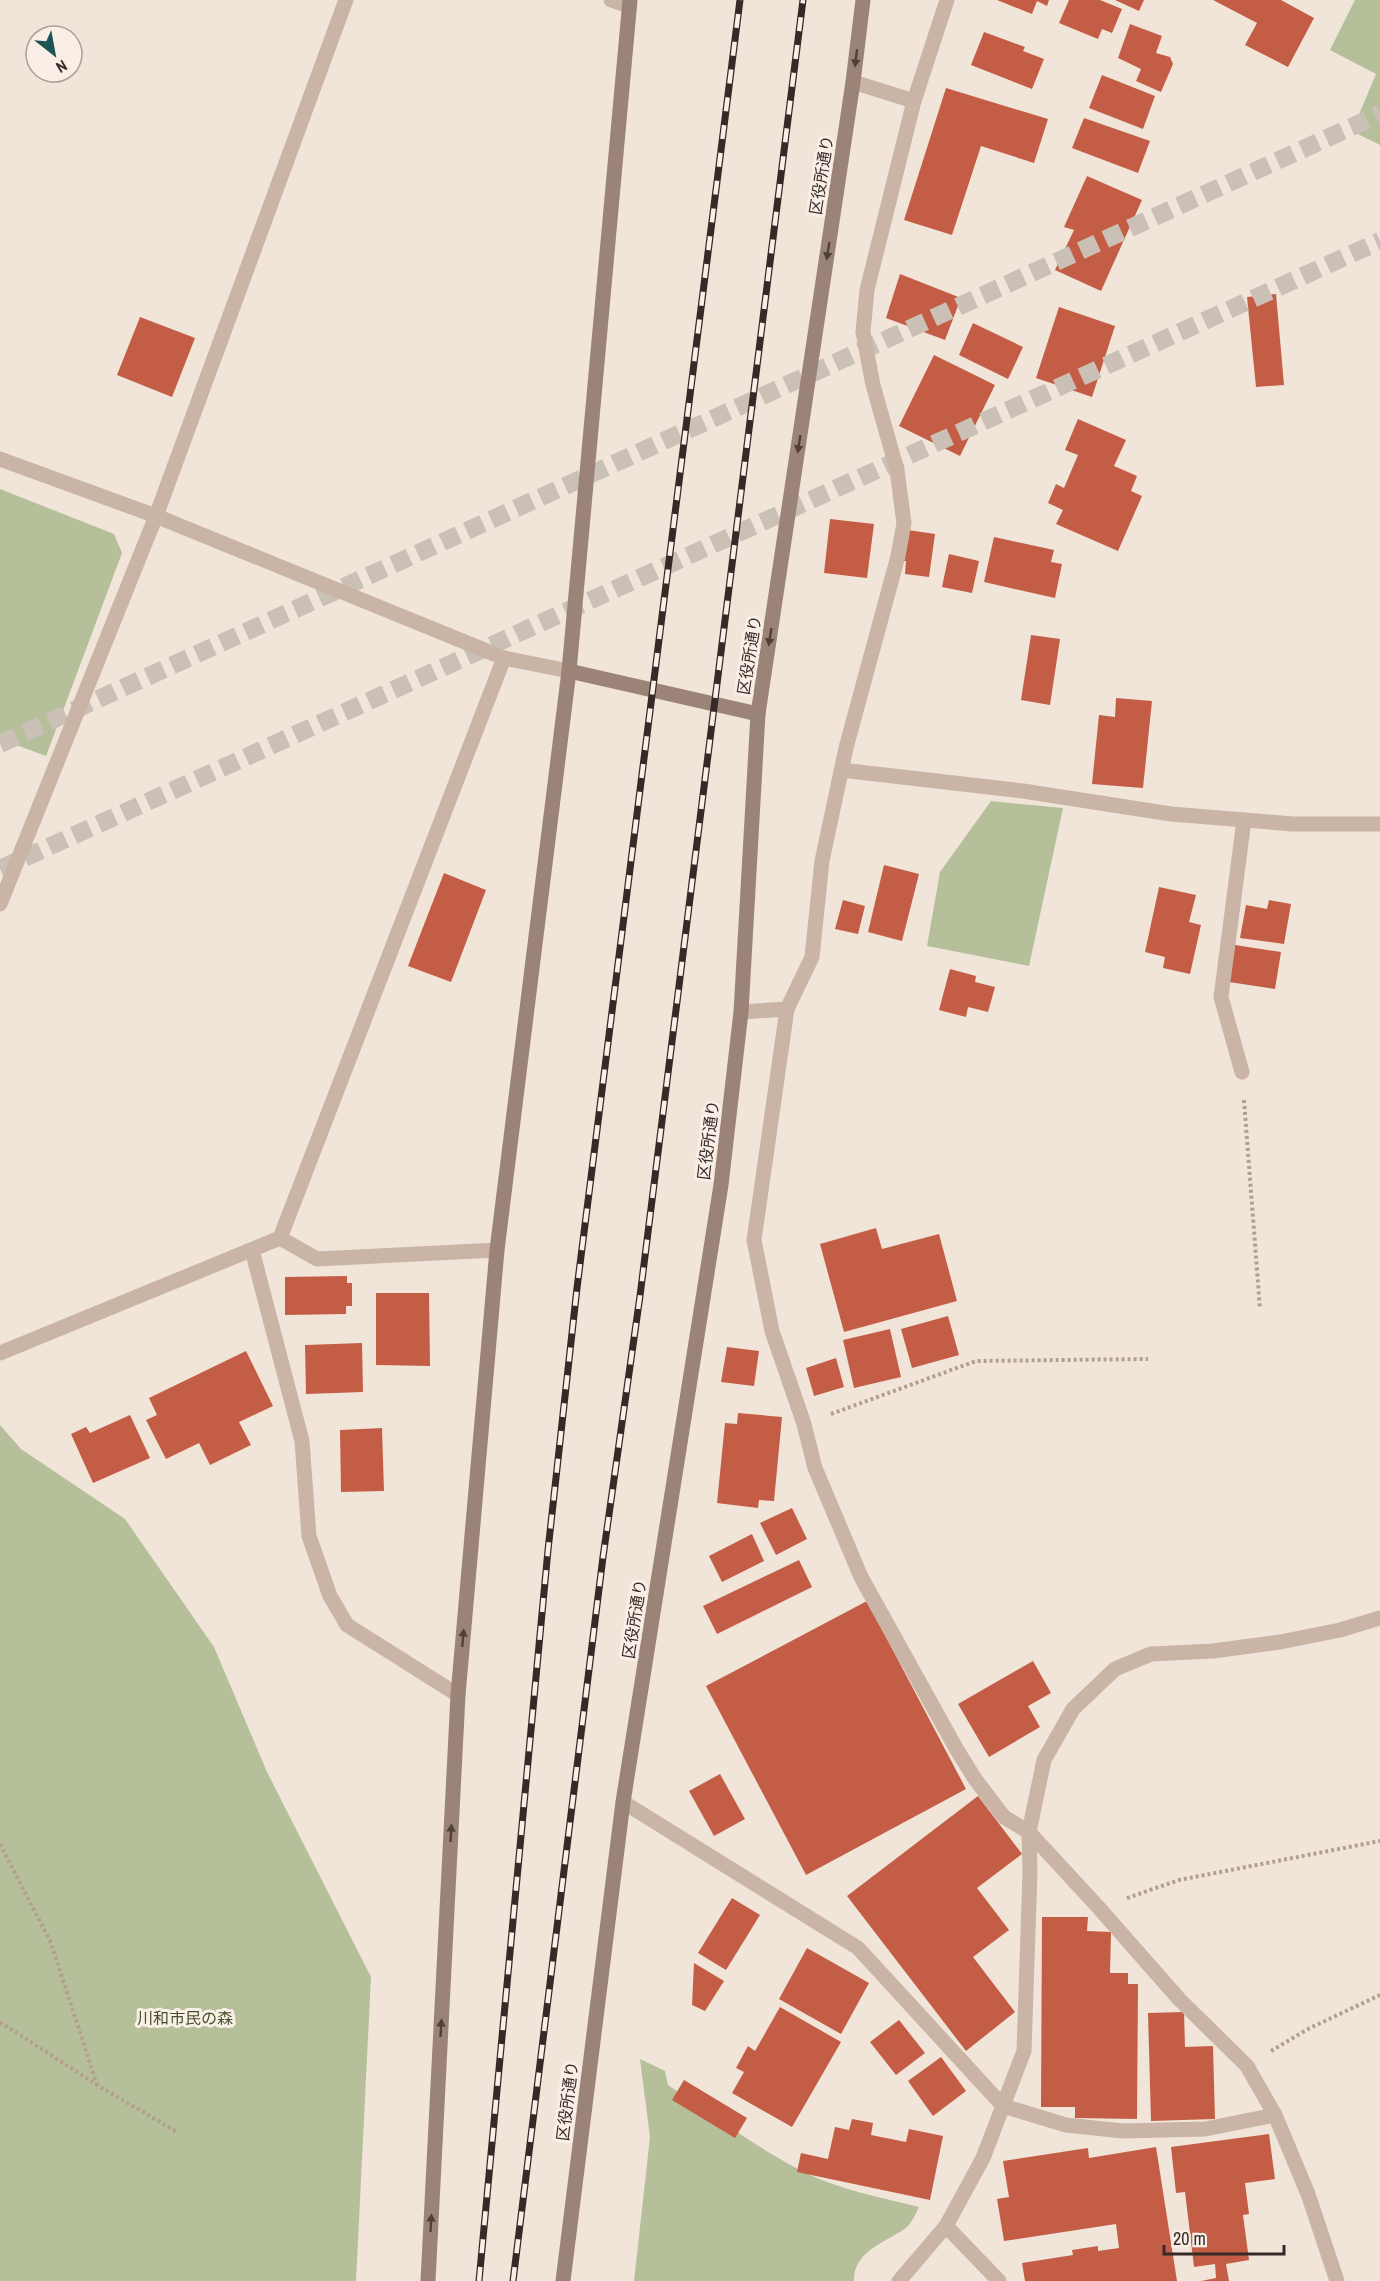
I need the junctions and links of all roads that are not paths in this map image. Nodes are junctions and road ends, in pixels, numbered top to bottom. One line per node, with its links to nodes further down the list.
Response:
1 (346, 0): 9 (street)
2 (611, 0): 5 (street)
3 (863, 0): 6 (street, 区役所通り, one-way to 6)
4 (947, 0): 7 (street)
5 (629, 3): 11 (street)
6 (853, 82): 7 (street); 12 (street, 区役所通り, one-way to 12)
7 (914, 101): 13 (street)
8 (0, 459): 9 (street)
9 (156, 516): 10 (street); 16 (street)
10 (504, 658): 11 (street); 21 (street)
11 (568, 671): 12 (street); 23 (street)
12 (758, 714): 19 (street, 区役所通り)
13 (841, 770): 14 (street); 18 (street)
14 (1244, 820): 15 (street); 20 (street)
15 (1380, 824)
16 (3, 888): 17 (street)
17 (0, 904)
18 (787, 1009): 19 (street); 28 (street)
19 (741, 1012): 27 (street, 区役所通り)
20 (1242, 1072)
21 (280, 1238): 22 (street); 23 (street)
22 (252, 1250): 24 (street); 26 (street)
23 (496, 1250): 26 (street, one-way to 23)
24 (0, 1353)
25 (1380, 1618): 28 (street)
26 (458, 1695): 32 (street, one-way to 26)
27 (623, 1802): 29 (street); 33 (street, 区役所通り)
28 (1029, 1832): 29 (street); 30 (street)
29 (1003, 2106): 30 (street); 31 (street)
30 (1275, 2115): 36 (street)
31 (946, 2226): 34 (street); 35 (street)
32 (428, 2281)
33 (563, 2281)
34 (899, 2281)
35 (999, 2281)
36 (1336, 2281)

